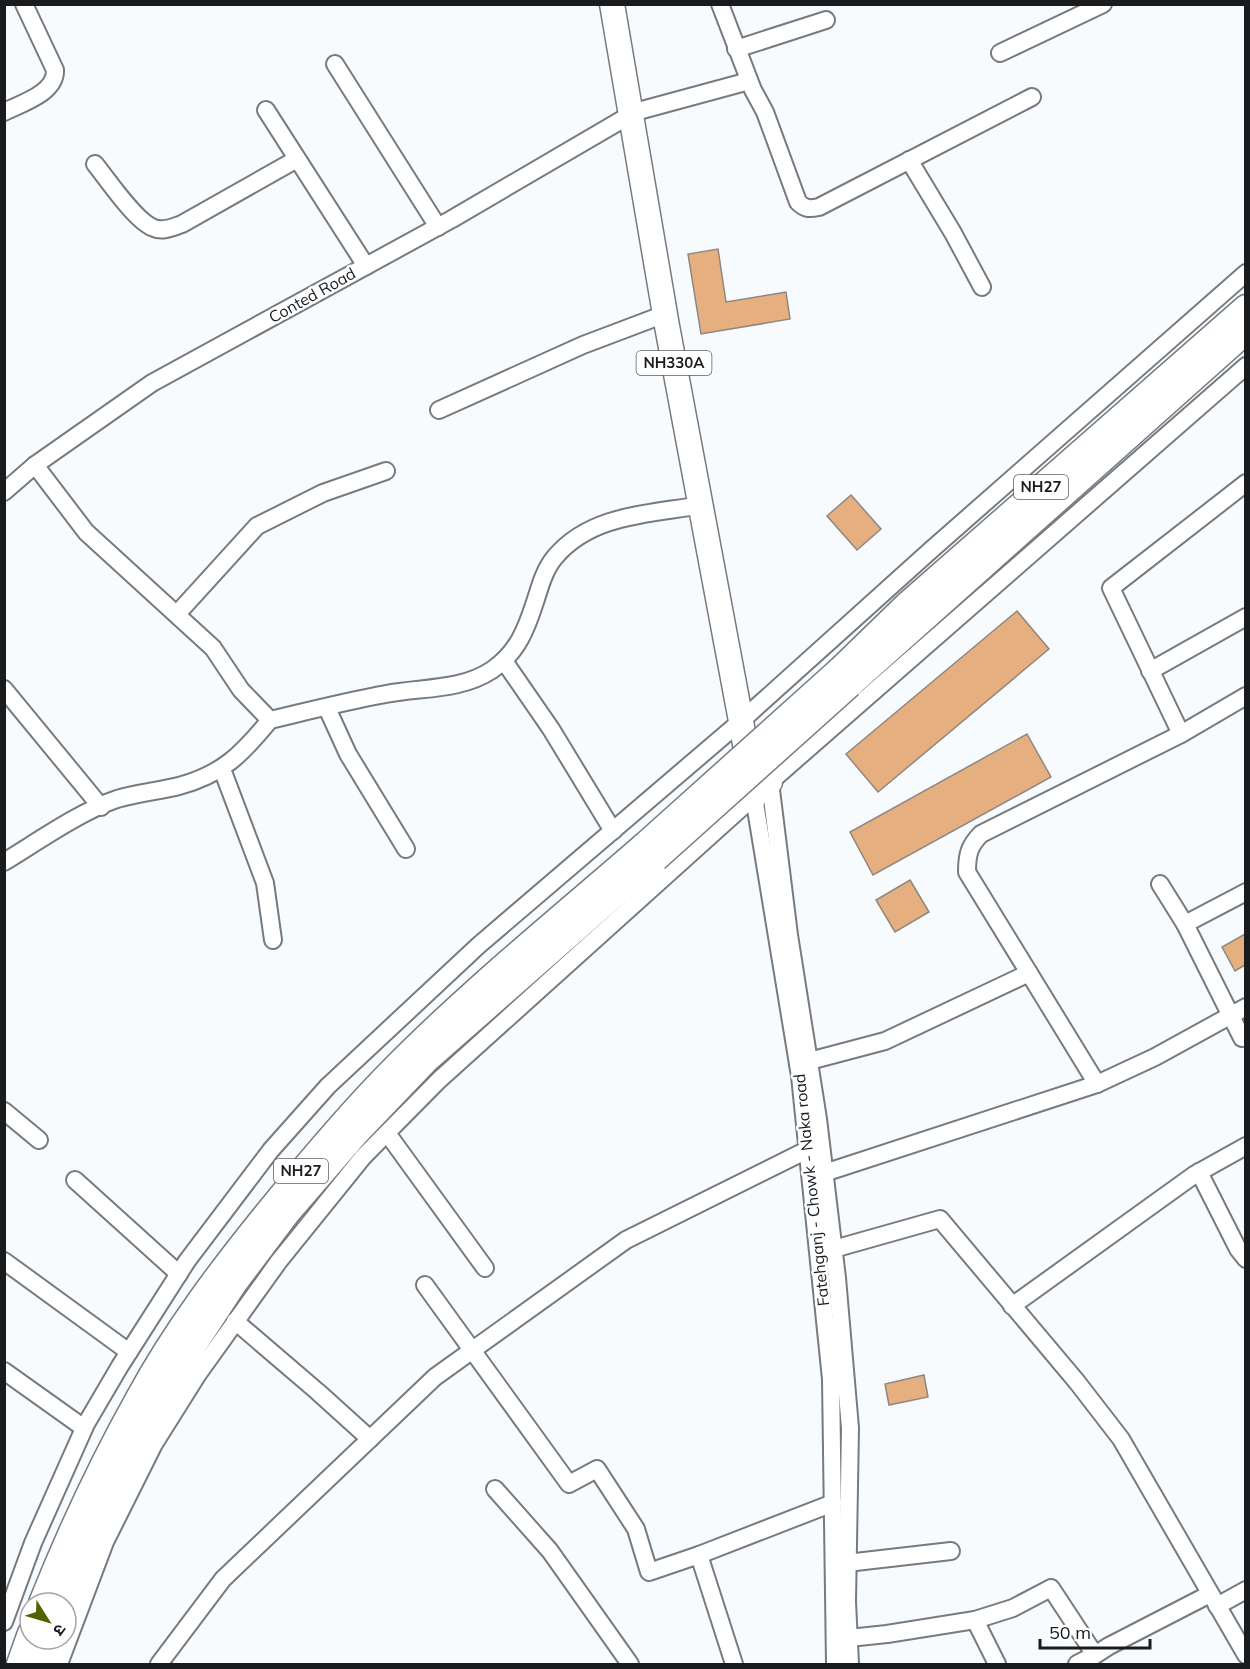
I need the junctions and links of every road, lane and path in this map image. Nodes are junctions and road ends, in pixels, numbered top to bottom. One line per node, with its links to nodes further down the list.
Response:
1 (24, 4): 13 (street)
2 (612, 4): 14 (highway, NH330A)
3 (625, 4): 14 (highway, NH330A)
4 (720, 4): 7 (street)
5 (1103, 4): 8 (street)
6 (826, 20): 7 (street)
7 (736, 49): 10 (street)
8 (1000, 53)
9 (335, 64): 18 (street)
10 (749, 81): 14 (street, Conted Road); 16 (street)
11 (1032, 97): 16 (street)
12 (266, 110): 15 (street)
13 (4, 112)
14 (636, 113): 18 (street, Conted Road); 23 (highway, NH330A); 40 (highway, NH330A)
15 (297, 159): 17 (street); 19 (street)
16 (909, 160): 21 (street)
17 (95, 164)
18 (438, 227): 19 (street, Conted Road)
19 (366, 266): 27 (street, Conted Road)
20 (1245, 273): 40 (street)
21 (982, 287)
22 (1245, 307): 36 (highway, NH27)
23 (665, 314): 26 (street); 31 (highway, NH330A)
24 (1245, 332): 36 (highway, NH27)
25 (1245, 366): 44 (street)
26 (439, 410)
27 (36, 465): 30 (street, Conted Road); 32 (street)
28 (387, 471): 32 (street)
29 (1245, 483): 35 (street)
30 (4, 492)
31 (702, 505): 34 (street); 40 (highway, NH330A)
32 (177, 614): 41 (street)
33 (1245, 617): 35 (street)
34 (504, 661): 39 (street); 46 (street)
35 (1150, 671): 42 (street)
36 (844, 678): 84 (highway, NH27, bridge)
37 (4, 689): 45 (street)
38 (1245, 696): 42 (street)
39 (327, 708): 41 (street); 47 (street)
40 (748, 715): 44 (highway, Fatehganj - Chowk - Naka road / NH330A); 46 (street)
41 (270, 720): 43 (street)
42 (1180, 734): 53 (street)
43 (222, 769): 45 (street); 52 (street)
44 (762, 790): 56 (street, Fatehganj - Chowk - Naka road); 59 (street)
45 (101, 807): 48 (street)
46 (613, 831): 70 (street)
47 (406, 849)
48 (4, 862)
49 (1160, 884): 51 (street)
50 (1245, 892): 51 (street)
51 (1185, 924): 54 (street)
52 (273, 940)
53 (1029, 973): 56 (street); 57 (street)
54 (1238, 1011): 55 (street); 57 (street)
55 (1242, 1038)
56 (803, 1063): 62 (street, Fatehganj - Chowk - Naka road); 64 (street)
57 (1097, 1084): 64 (street)
58 (4, 1111): 60 (street)
59 (387, 1133): 69 (street); 73 (street)
60 (39, 1140)
61 (1245, 1146): 63 (street)
62 (807, 1150): 64 (street, Fatehganj - Chowk - Naka road); 74 (street)
63 (1198, 1173): 67 (street); 72 (street)
64 (817, 1175): 66 (street)
65 (75, 1180): 70 (street)
66 (826, 1252): 72 (street); 80 (street, Fatehganj - Chowk - Naka road); 83 (street)
67 (1245, 1259)
68 (4, 1261): 75 (street)
69 (485, 1268)
70 (178, 1274): 75 (street)
71 (425, 1285): 74 (street)
72 (1012, 1306): 86 (street)
73 (235, 1321): 78 (street); 92 (street)
74 (472, 1350): 78 (street); 82 (street)
75 (129, 1352): 77 (street)
76 (4, 1371): 77 (street)
77 (84, 1428): 88 (street)
78 (370, 1439): 93 (street)
79 (495, 1489): 94 (street)
80 (833, 1503): 82 (street); 83 (street, Fatehganj - Chowk - Naka road)
81 (951, 1551): 83 (street)
82 (699, 1555): 95 (street)
83 (841, 1564): 89 (street); 96 (street, Fatehganj - Chowk - Naka road)
84 (60, 1587)
85 (1245, 1590): 86 (street)
86 (1214, 1600): 90 (street); 91 (street)
87 (975, 1620): 89 (street); 90 (street); 98 (street)
88 (4, 1622)
89 (849, 1638): 97 (street)
90 (1095, 1655): 99 (street)
91 (1245, 1655)
92 (59, 1665)
93 (159, 1665)
94 (630, 1665)
95 (734, 1665)
96 (835, 1665)
97 (850, 1665)
98 (997, 1665)
99 (1077, 1665)

